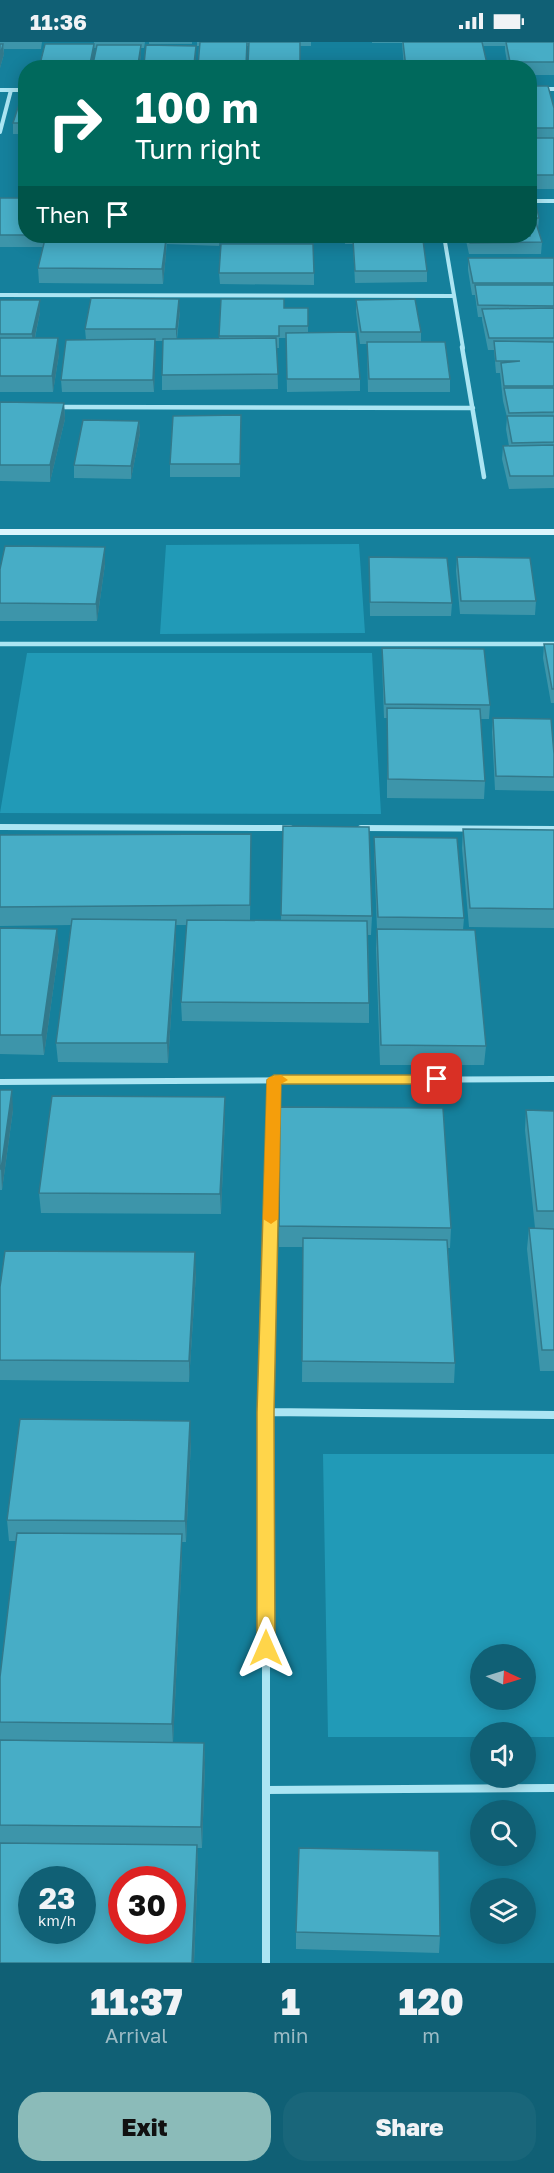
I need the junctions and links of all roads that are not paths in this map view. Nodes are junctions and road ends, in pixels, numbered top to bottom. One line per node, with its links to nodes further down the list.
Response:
1 (537, 89): 2 (street)
2 (554, 89)
3 (0, 90): 4 (street)
4 (12, 90): 5 (street); 6 (street)
5 (18, 90)
6 (0, 132)
7 (537, 201): 8 (street)
8 (554, 201)
9 (445, 243): 11 (street)
10 (0, 295): 11 (street)
11 (454, 296): 13 (street)
12 (47, 407): 13 (street)
13 (473, 408): 14 (street)
14 (484, 477)
15 (0, 532): 16 (street)
16 (554, 532)
17 (0, 644): 18 (street)
18 (554, 644)
19 (0, 827): 20 (street)
20 (295, 828)
21 (354, 828): 22 (street)
22 (554, 829)
23 (554, 1079): 24 (street)
24 (274, 1080): 25 (street); 26 (street)
25 (0, 1082)
26 (266, 1412): 27 (street); 29 (street)
27 (554, 1415)
28 (554, 1788): 29 (street)
29 (266, 1790): 30 (street)
30 (266, 1963)

